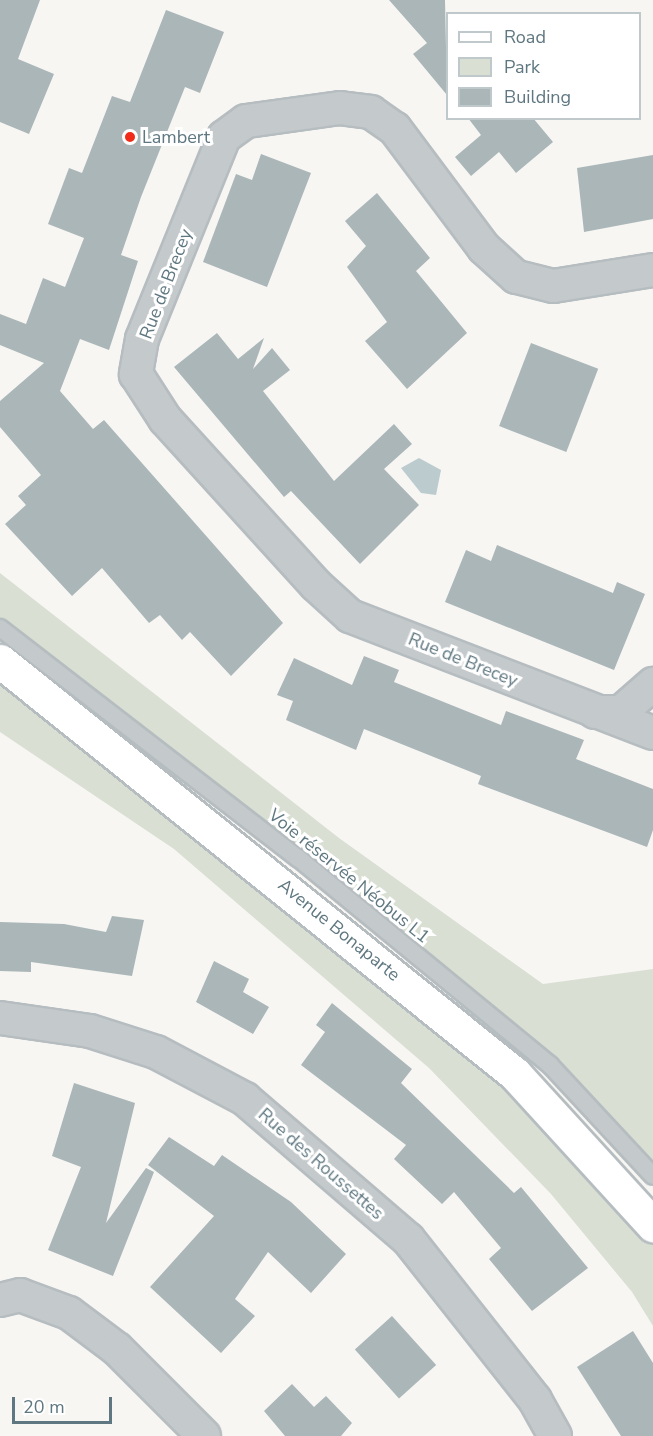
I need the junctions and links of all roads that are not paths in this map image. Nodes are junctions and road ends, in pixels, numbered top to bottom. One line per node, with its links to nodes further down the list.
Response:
1 (653, 270): 5 (street, Rue de Brecey)
2 (0, 627): 9 (lane, Voie réservée Néobus L1)
3 (0, 661): 10 (main road, Avenue Bonaparte)
4 (653, 686): 5 (street); 6 (street)
5 (594, 712): 7 (street, Rue de Brecey)
6 (653, 712)
7 (653, 733)
8 (0, 1018): 13 (street, Rue des Roussettes)
9 (653, 1176)
10 (653, 1225)
11 (0, 1300): 12 (street)
12 (204, 1436)
13 (555, 1436)

